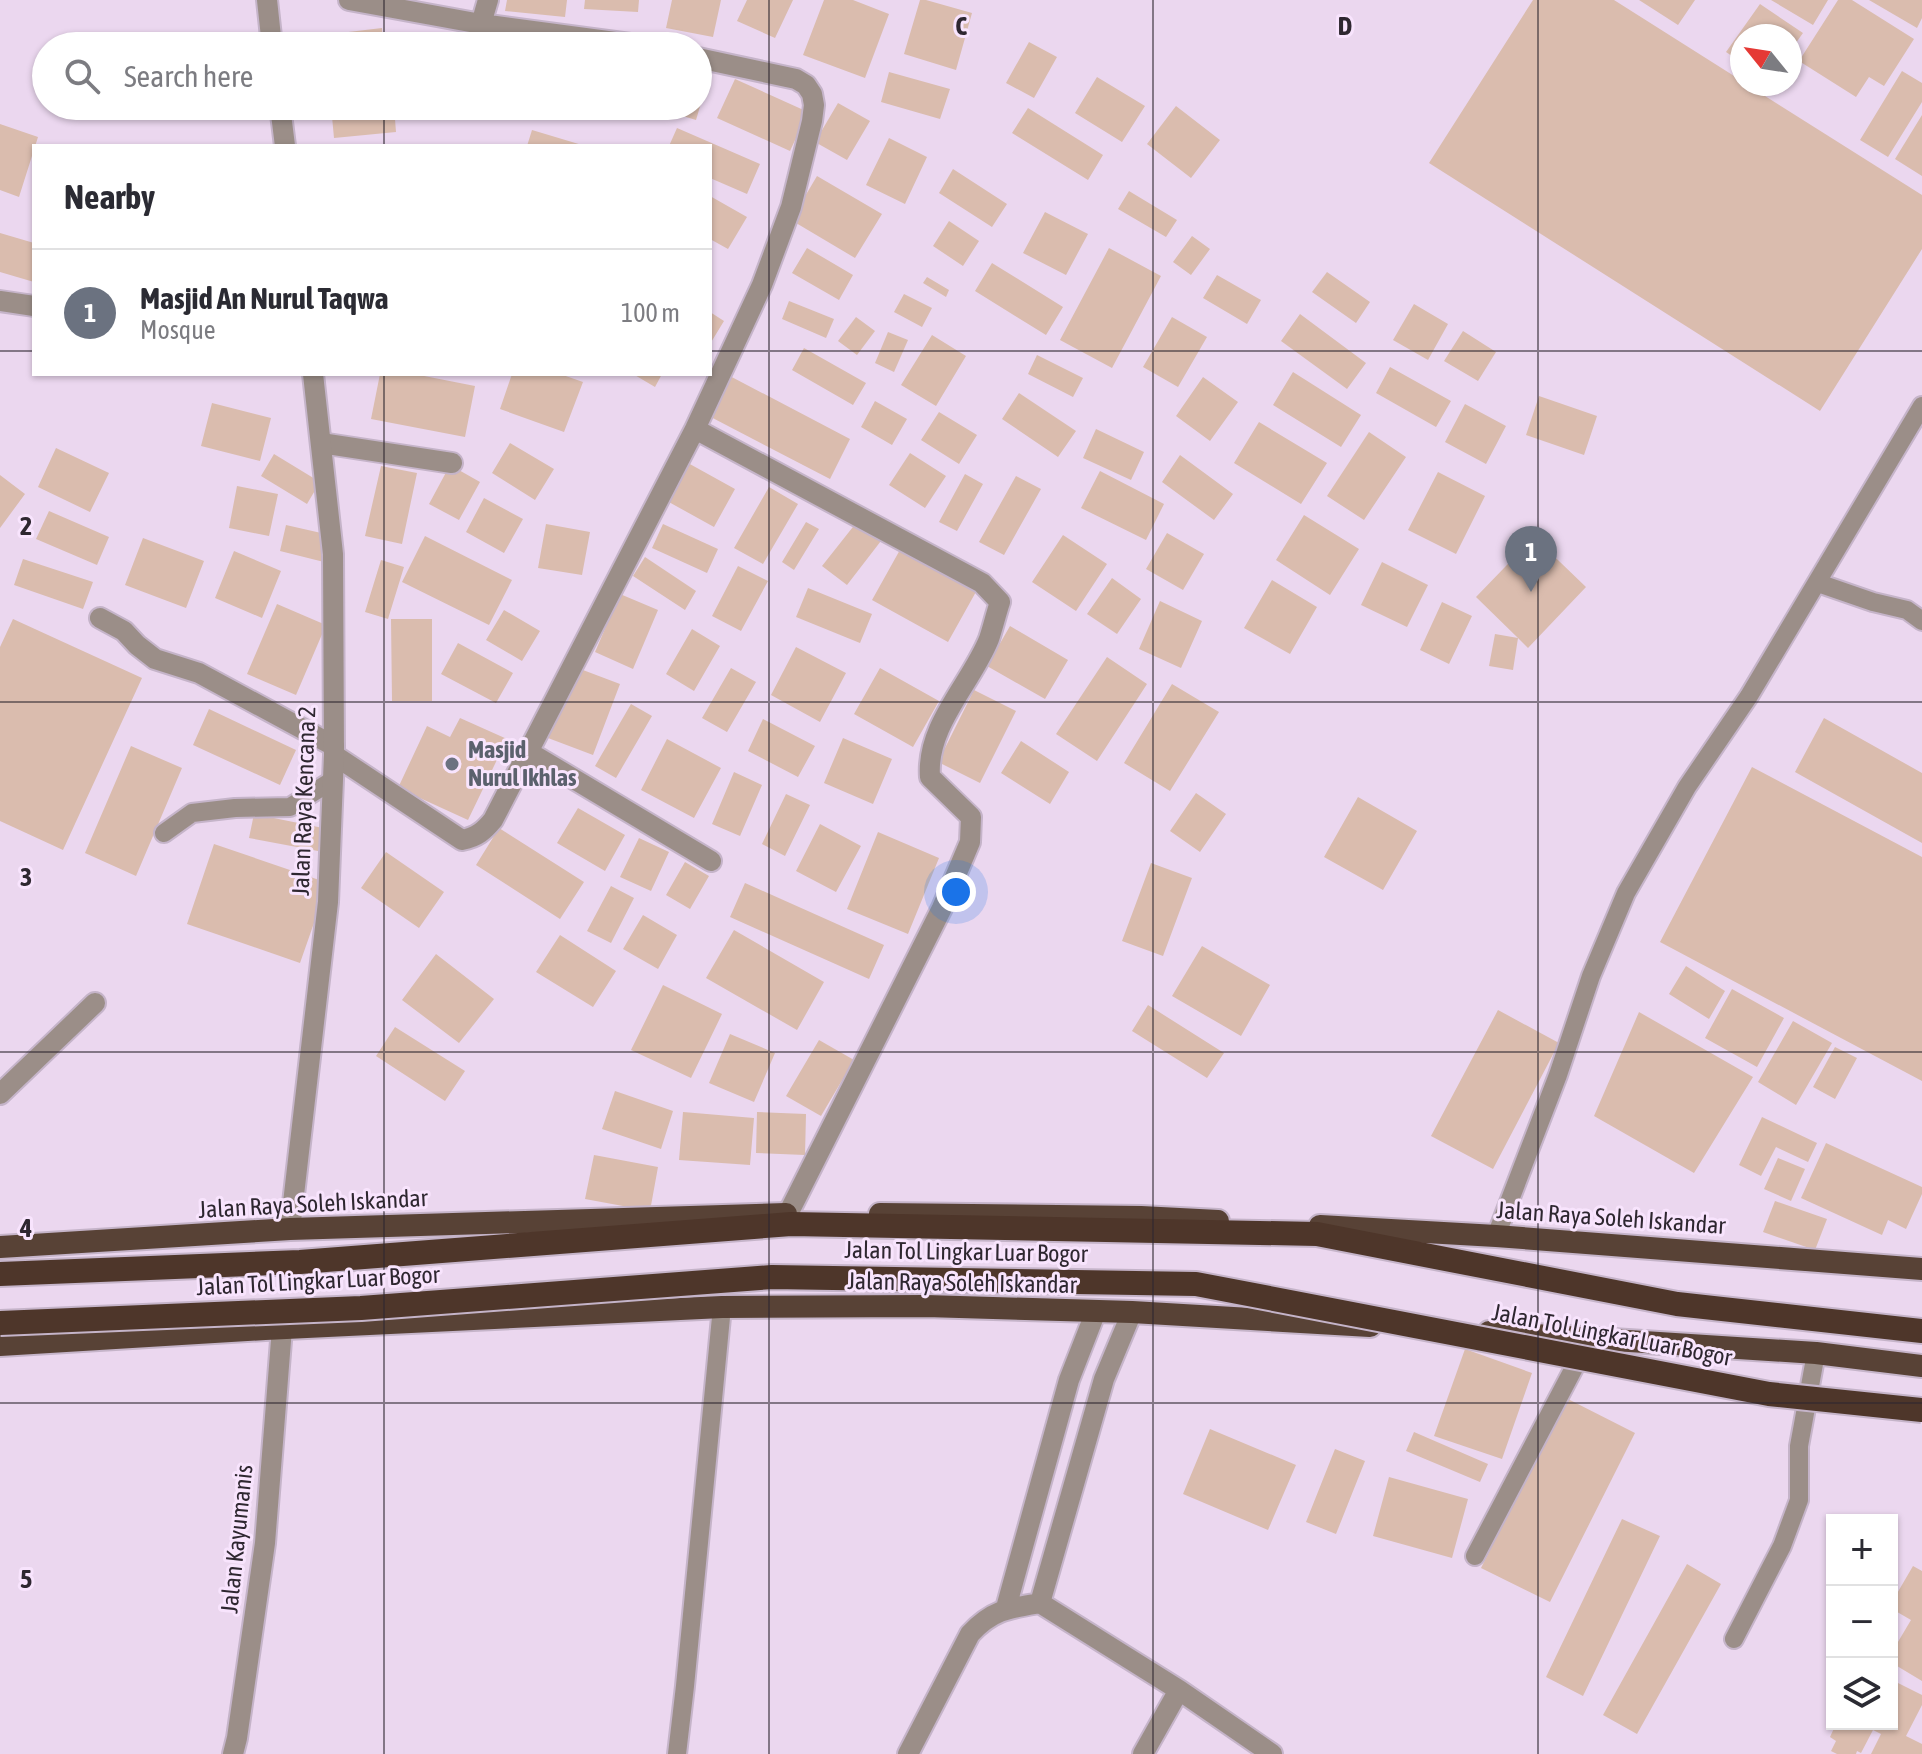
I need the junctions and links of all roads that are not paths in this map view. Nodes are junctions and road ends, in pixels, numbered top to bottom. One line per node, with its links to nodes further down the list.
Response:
1 (267, 0): 5 (street)
2 (349, 0): 4 (street)
3 (488, 0): 4 (street)
4 (481, 24): 6 (street)
5 (270, 32)
6 (541, 32)
7 (712, 61): 14 (street)
8 (282, 120): 9 (street)
9 (285, 144)
10 (0, 301): 11 (street)
11 (32, 306)
12 (313, 376): 15 (street, Jalan Raya Kencana 2)
13 (1922, 406): 17 (lane)
14 (695, 429): 21 (street); 27 (street)
15 (321, 443): 16 (street); 20 (street, Jalan Raya Kencana 2)
16 (452, 463)
17 (1818, 583): 19 (lane); 29 (lane)
18 (100, 618): 20 (street)
19 (1922, 621)
20 (334, 750): 21 (street); 22 (street, Jalan Raya Kencana 2)
21 (527, 751): 24 (street)
22 (333, 780): 23 (lane); 28 (street, Jalan Raya Kencana 2)
23 (164, 833)
24 (711, 861)
25 (95, 1003): 26 (street)
26 (0, 1094)
27 (788, 1214): 28 (highway, Jalan Raya Soleh Iskandar); 29 (highway, Jalan Raya Soleh Iskandar)
28 (290, 1229): 30 (highway, Jalan Raya Soleh Iskandar)
29 (1496, 1236): 31 (highway, Jalan Raya Soleh Iskandar)
30 (0, 1247)
31 (1922, 1269)
32 (0, 1274): 38 (highway, Jalan Tol Lingkar Luar Bogor)
33 (722, 1307): 34 (highway, Jalan Raya Soleh Iskandar); 37 (highway, Jalan Raya Soleh Iskandar); 50 (lane)
34 (1096, 1311): 35 (highway, Jalan Raya Soleh Iskandar); 46 (street)
35 (1132, 1312): 39 (highway, Jalan Raya Soleh Iskandar); 45 (street)
36 (0, 1323): 43 (highway, Jalan Tol Lingkar Luar Bogor, bridge)
37 (282, 1328): 40 (highway, Jalan Raya Soleh Iskandar); 49 (street, Jalan Kayumanis)
38 (1922, 1331)
39 (1590, 1338): 41 (highway, Jalan Raya Soleh Iskandar); 44 (lane)
40 (0, 1345)
41 (1816, 1353): 42 (highway, Jalan Raya Soleh Iskandar); 47 (lane)
42 (1922, 1366)
43 (1922, 1410)
44 (1475, 1556)
45 (1040, 1603): 46 (street); 48 (street)
46 (1006, 1608): 51 (street)
47 (1734, 1639)
48 (1179, 1690): 52 (street); 53 (street)
49 (233, 1754)
50 (677, 1754)
51 (908, 1754)
52 (1143, 1754)
53 (1272, 1754)

